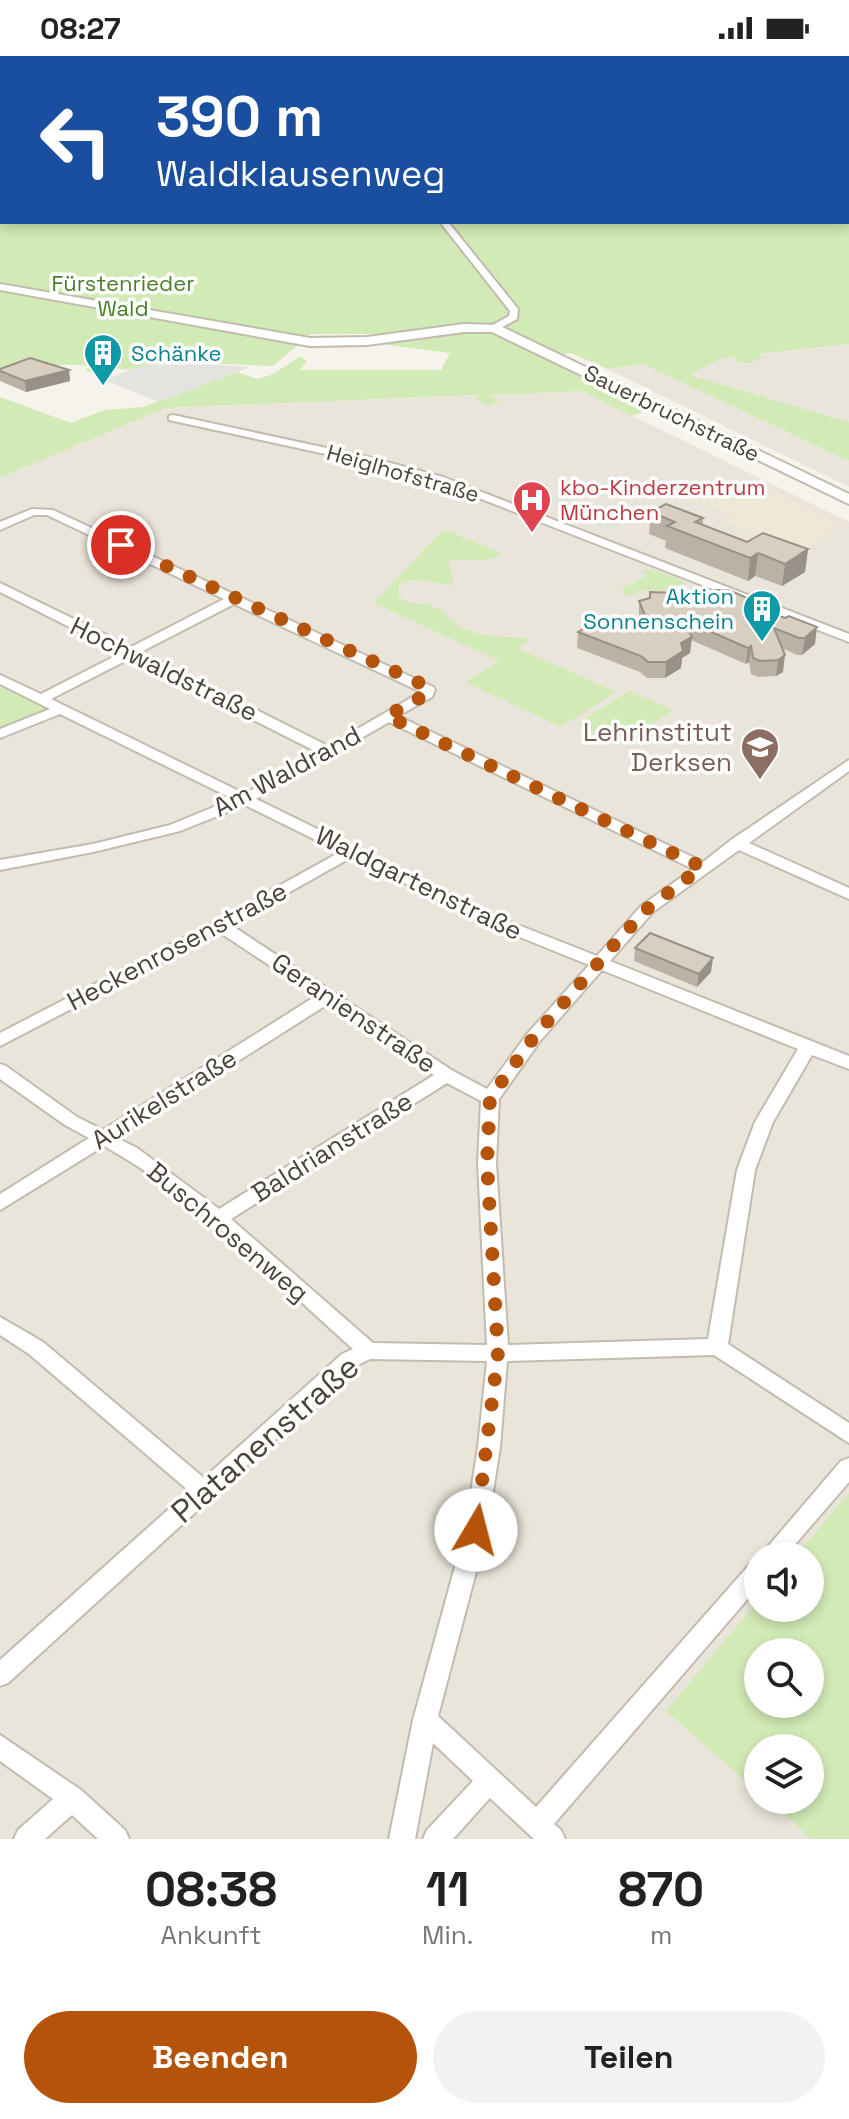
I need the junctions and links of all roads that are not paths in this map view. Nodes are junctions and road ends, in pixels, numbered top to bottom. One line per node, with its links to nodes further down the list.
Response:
1 (446, 224): 3 (street)
2 (0, 287): 3 (street)
3 (494, 328): 5 (street, Sauerbruchstraße)
4 (173, 418): 9 (street, Heiglhofstraße)
5 (849, 500)
6 (0, 526): 8 (street)
7 (0, 587): 10 (street, Hochwaldstraße)
8 (236, 598): 10 (street); 14 (street, Am Waldrand)
9 (849, 638)
10 (129, 653): 12 (street); 16 (street, Hochwaldstraße)
11 (0, 679): 12 (street, Waldgartenstraße)
12 (43, 698): 13 (street, Waldgartenstraße)
13 (63, 708): 15 (street); 18 (street, Waldgartenstraße)
14 (387, 716): 16 (street, Am Waldrand); 22 (street)
15 (0, 734)
16 (327, 751): 18 (street, Am Waldrand)
17 (849, 764): 19 (street)
18 (246, 799): 20 (street, Waldgartenstraße); 21 (street, Am Waldrand)
19 (736, 843): 22 (street); 23 (street)
20 (352, 851): 24 (street, Heckenrosenstraße); 25 (street, Waldgartenstraße)
21 (0, 865)
22 (702, 867): 25 (street)
23 (849, 894)
24 (220, 925): 26 (street, Geranienstraße); 27 (street, Heckenrosenstraße)
25 (597, 964): 28 (street, Waldgartenstraße); 32 (street)
26 (329, 996): 31 (street, Geranienstraße); 33 (street, Aurikelstraße)
27 (0, 1040)
28 (808, 1046): 29 (street, Waldgartenstraße); 37 (street)
29 (849, 1063)
30 (0, 1070): 33 (street, Buschrosenweg)
31 (447, 1075): 32 (street, Geranienstraße); 35 (street, Baldrianstraße)
32 (490, 1098): 39 (street)
33 (100, 1138): 34 (street, Aurikelstraße); 35 (street, Buschrosenweg)
34 (0, 1203)
35 (218, 1218): 38 (street, Buschrosenweg)
36 (0, 1325): 42 (street)
37 (717, 1347): 39 (street, Platanenstraße); 40 (street)
38 (368, 1351): 39 (street, Platanenstraße); 42 (street, Platanenstraße)
39 (498, 1353): 46 (street)
40 (849, 1434)
41 (849, 1467): 43 (street)
42 (203, 1490): 45 (street, Platanenstraße)
43 (783, 1542)
44 (744, 1588): 50 (street)
45 (0, 1675)
46 (425, 1720): 48 (street); 53 (street)
47 (0, 1747): 49 (street)
48 (489, 1781): 50 (street); 54 (street)
49 (72, 1798): 51 (street); 52 (street)
50 (545, 1832)
51 (27, 1839)
52 (116, 1839)
53 (402, 1839)
54 (436, 1839)

